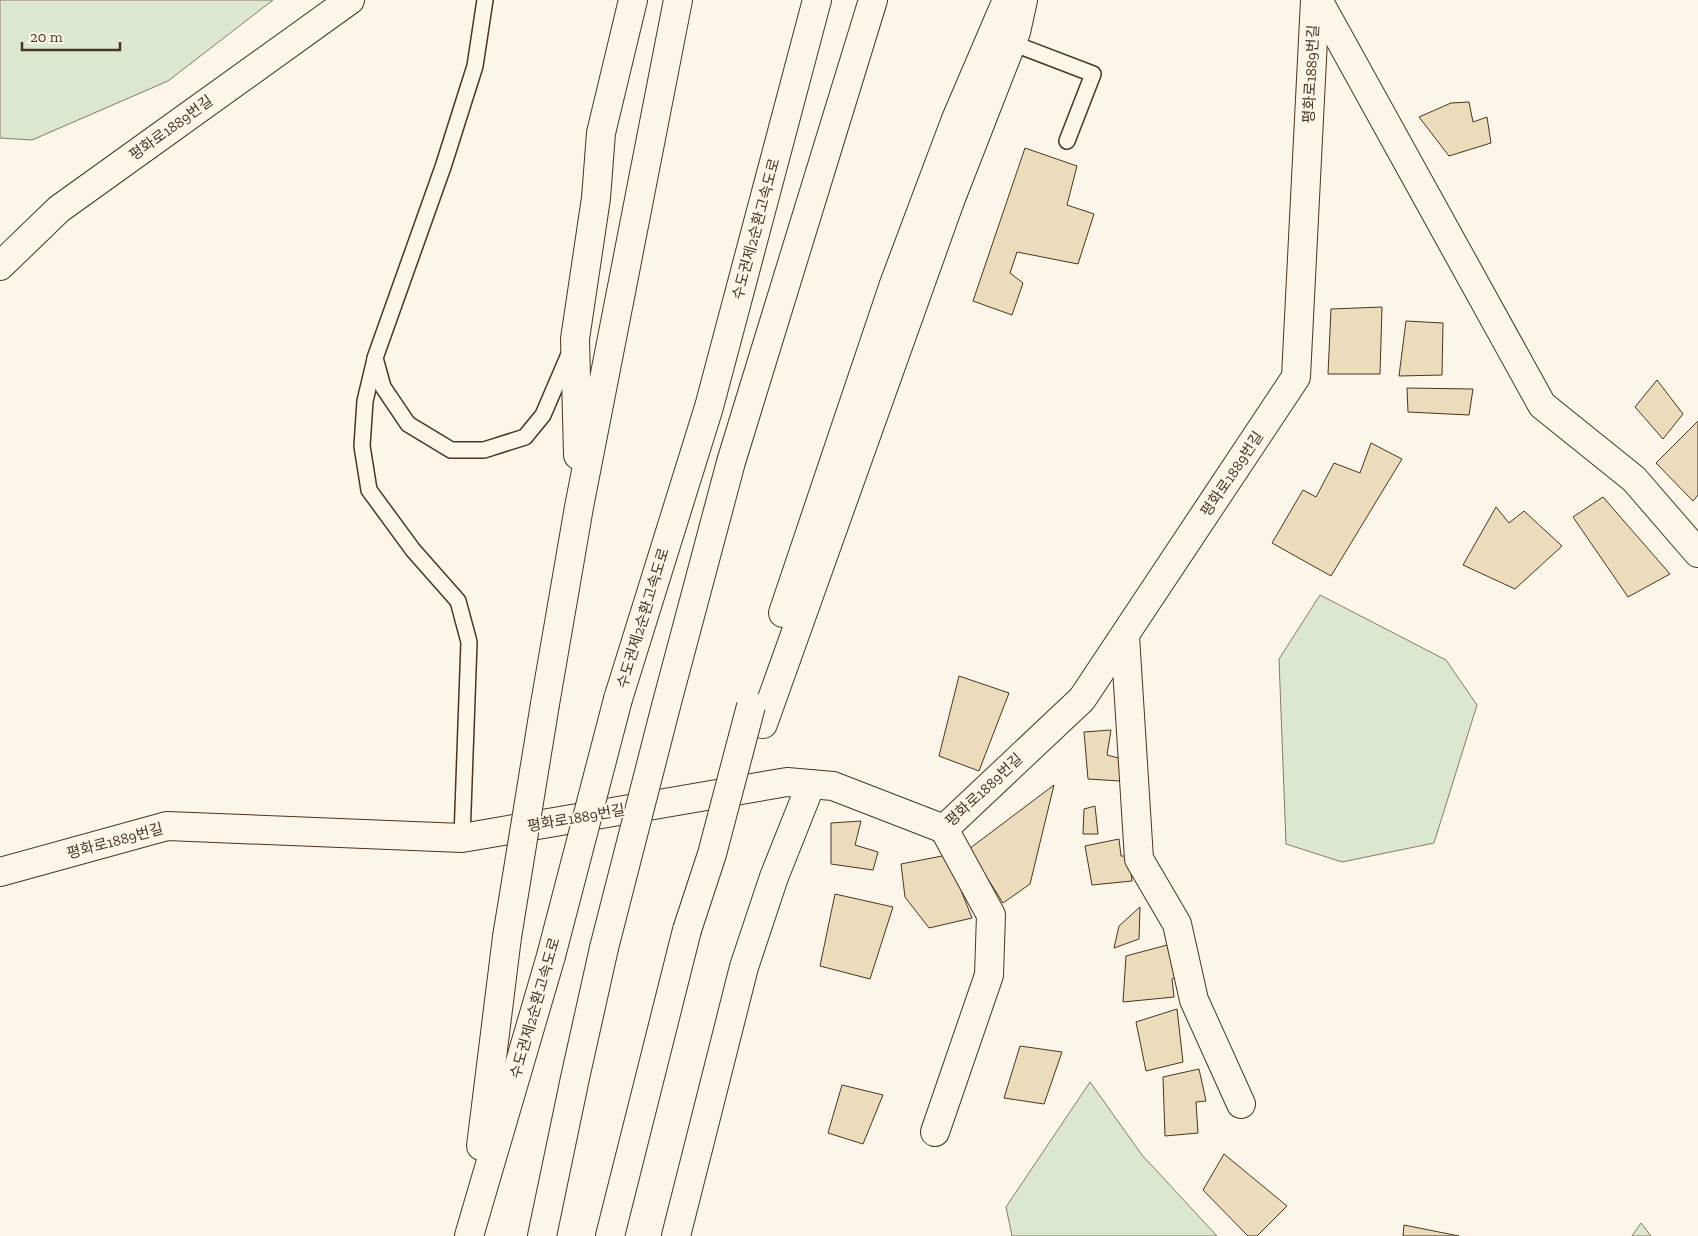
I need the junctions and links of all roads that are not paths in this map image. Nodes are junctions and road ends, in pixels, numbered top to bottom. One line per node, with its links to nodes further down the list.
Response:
1 (350, 0): 12 (main road, 평화로1889번길)
2 (485, 0): 14 (lane)
3 (633, 0): 13 (main road)
4 (678, 0): 15 (main road)
5 (817, 0): 25 (main road, 수도권제2순환고속도로, bridge)
6 (872, 0): 26 (main road, bridge)
7 (1007, 0): 18 (main road)
8 (1023, 0): 10 (main road)
9 (1316, 0): 16 (main road); 17 (main road, 평화로1889번길)
10 (1012, 43): 11 (lane); 18 (main road)
11 (1067, 141)
12 (0, 266)
13 (575, 339): 14 (lane); 15 (main road)
14 (375, 358): 21 (lane)
15 (579, 507): 25 (main road, bridge)
16 (1698, 553)
17 (1125, 636): 20 (main road, 평화로1889번길); 23 (main road)
18 (757, 715): 27 (main road, bridge)
19 (811, 784): 20 (main road, 평화로1889번길); 21 (main road, 평화로1889번길); 28 (main road)
20 (944, 829): 24 (main road)
21 (462, 838): 22 (main road, 평화로1889번길)
22 (0, 872)
23 (1241, 1104)
24 (935, 1132)
25 (470, 1230)
26 (542, 1236)
27 (610, 1236)
28 (676, 1236)

